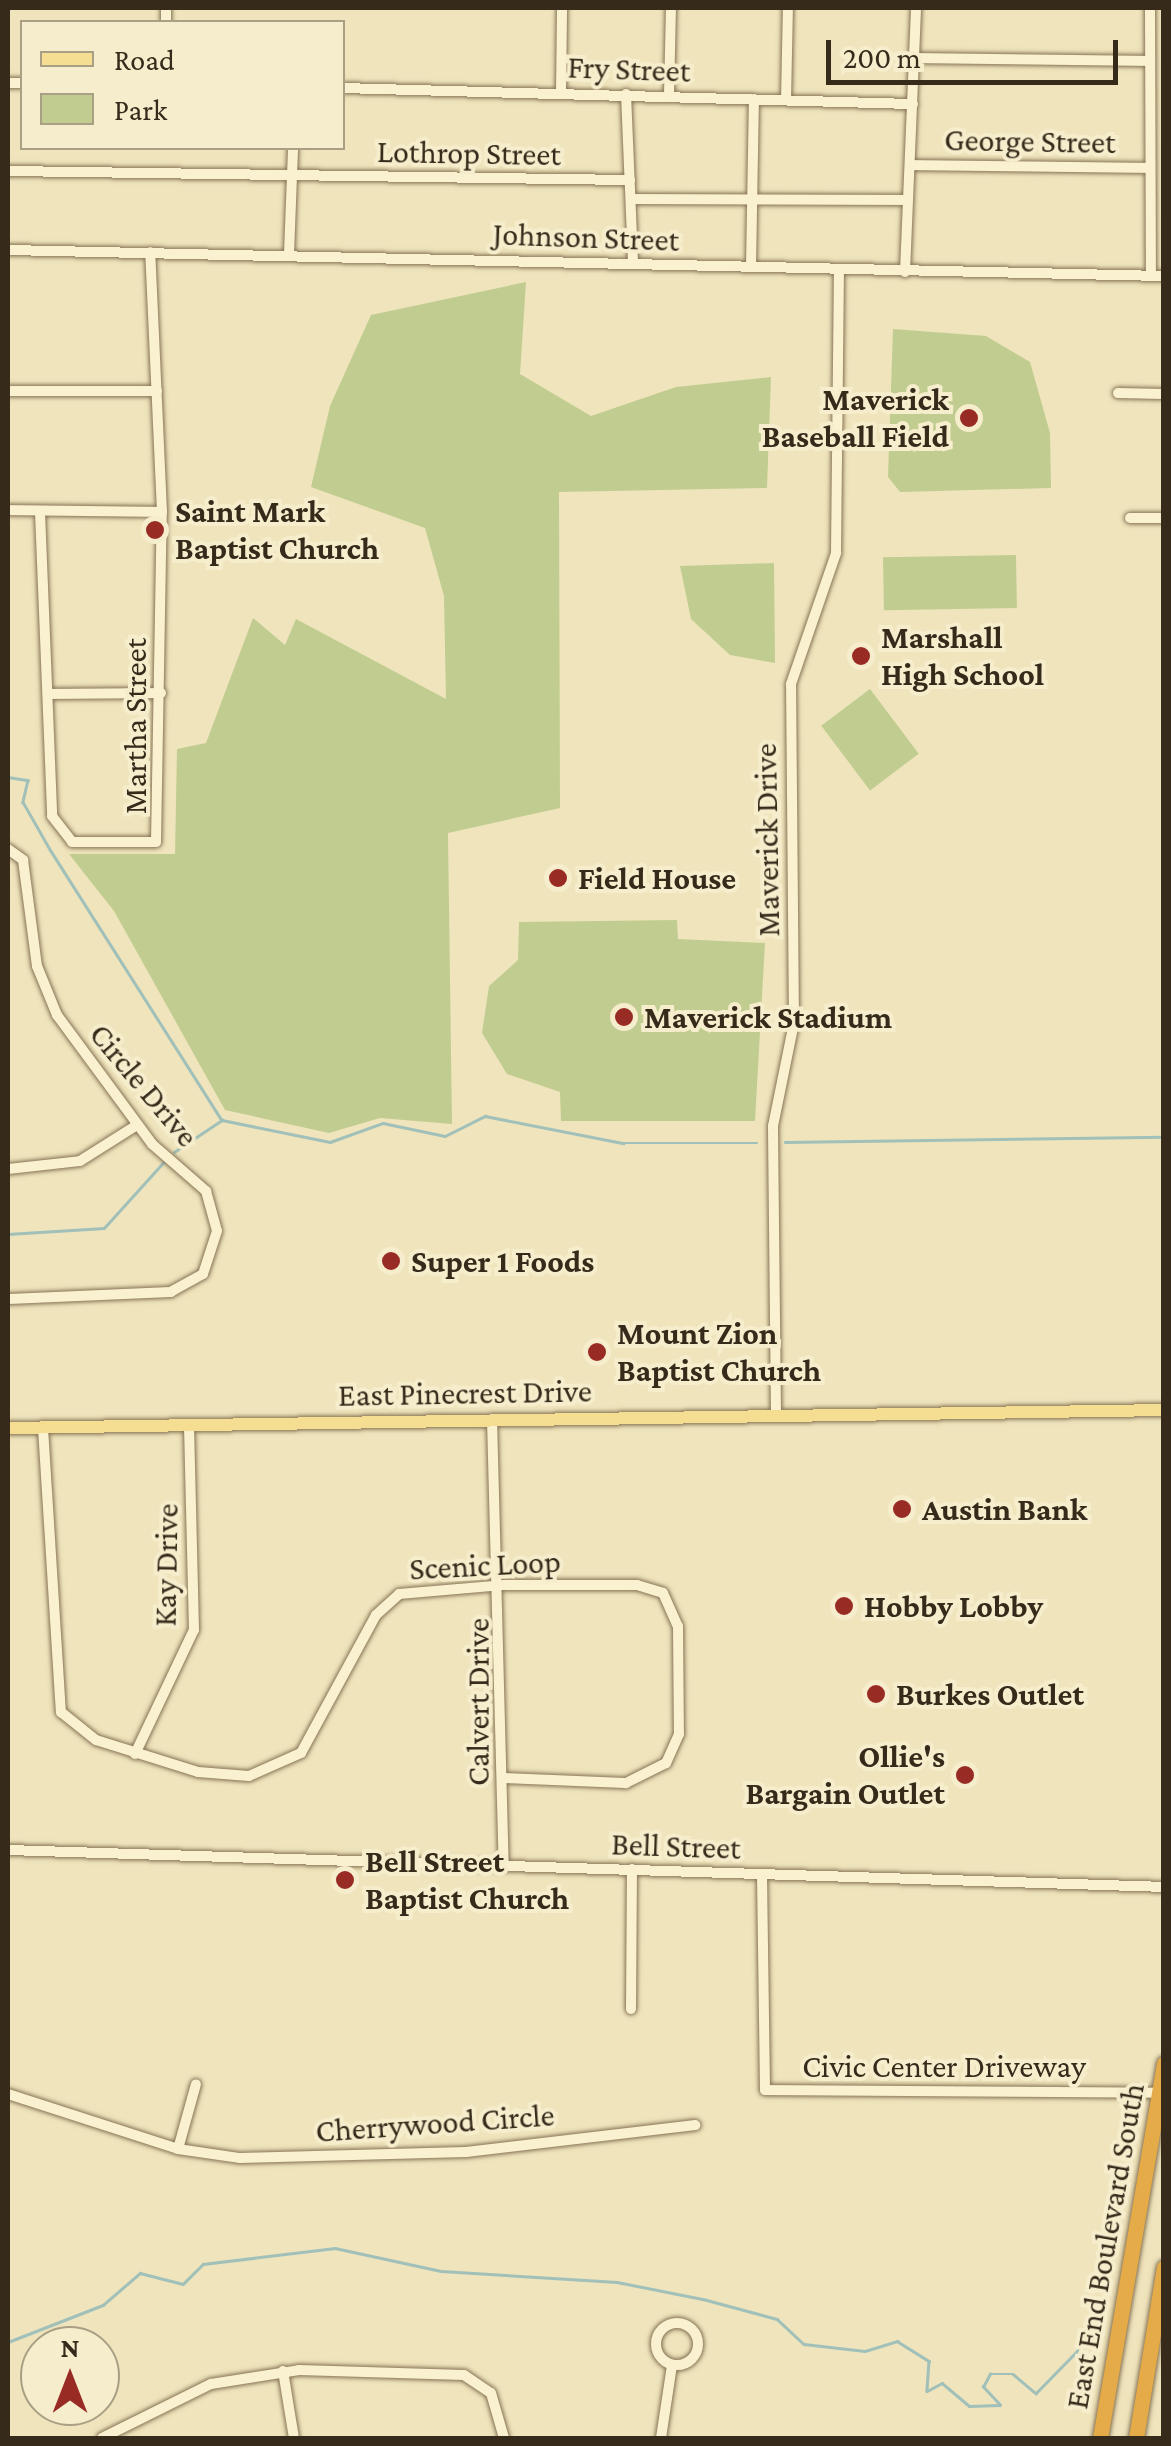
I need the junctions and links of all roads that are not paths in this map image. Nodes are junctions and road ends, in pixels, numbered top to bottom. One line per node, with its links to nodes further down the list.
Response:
1 (562, 8): 9 (street)
2 (671, 8): 11 (street)
3 (788, 8): 13 (street)
4 (916, 8): 6 (street)
5 (1150, 8): 7 (street)
6 (916, 58): 7 (street); 14 (street)
7 (1149, 61): 17 (street)
8 (345, 88): 9 (street, Fry Street)
9 (561, 92): 10 (street, Fry Street)
10 (626, 94): 11 (street, Fry Street); 20 (street)
11 (669, 95): 12 (street, Fry Street)
12 (754, 99): 13 (street, Fry Street); 22 (street)
13 (786, 100): 14 (street, Fry Street)
14 (913, 104): 16 (street)
15 (293, 150): 19 (street)
16 (910, 164): 17 (street, George Street); 23 (street)
17 (1150, 168): 31 (street)
18 (8, 171): 19 (street, Lothrop Street)
19 (293, 176): 20 (street, Lothrop Street); 26 (street)
20 (630, 180): 21 (street)
21 (631, 200): 22 (street); 27 (street)
22 (752, 200): 23 (street); 28 (street)
23 (908, 200): 30 (street)
24 (8, 250): 25 (street, Johnson Street)
25 (150, 252): 26 (street, Johnson Street); 33 (street, Martha Street)
26 (290, 254): 27 (street, Johnson Street)
27 (633, 263): 28 (street, Johnson Street)
28 (751, 267): 29 (street, Johnson Street)
29 (839, 270): 30 (street, Johnson Street); 48 (street, Maverick Drive)
30 (905, 272): 31 (street, Johnson Street)
31 (1158, 275)
32 (8, 391): 33 (street)
33 (158, 391): 38 (street, Martha Street)
34 (1118, 394): 35 (street)
35 (1164, 394)
36 (8, 510): 37 (street)
37 (40, 512): 38 (street); 42 (street)
38 (162, 512): 41 (street, Martha Street)
39 (1130, 518): 40 (street)
40 (1164, 518)
41 (160, 693): 42 (street); 42 (street, Martha Street)
42 (48, 694)
43 (8, 849): 44 (street, Circle Drive)
44 (138, 1125): 45 (street); 46 (street, Circle Drive)
45 (8, 1169)
46 (8, 1299)
47 (1164, 1410): 48 (main road, East Pinecrest Drive)
48 (776, 1415): 49 (main road, East Pinecrest Drive)
49 (492, 1419): 50 (main road, East Pinecrest Drive); 53 (street, Calvert Drive)
50 (190, 1425): 52 (main road, East Pinecrest Drive); 54 (street, Kay Drive)
51 (8, 1428): 52 (main road, East Pinecrest Drive)
52 (42, 1428): 54 (street, Scenic Loop)
53 (503, 1585): 54 (street, Scenic Loop); 55 (street, Calvert Drive); 55 (street, Scenic Loop)
54 (136, 1754)
55 (504, 1778): 57 (street, Calvert Drive)
56 (8, 1850): 57 (street, Bell Street)
57 (504, 1865): 58 (street, Bell Street)
58 (632, 1870): 59 (street, Bell Street); 61 (street)
59 (762, 1874): 60 (street, Bell Street); 64 (street, Civic Center Driveway)
60 (1164, 1887)
61 (632, 2009)
62 (1164, 2063): 64 (highway, East End Boulevard South)
63 (196, 2084): 67 (street)
64 (1159, 2093): 68 (highway, East End Boulevard South)
65 (8, 2094): 67 (street, Cherrywood Circle)
66 (695, 2125): 67 (street, Cherrywood Circle)
67 (178, 2148)
68 (1129, 2261): 69 (highway); 77 (highway, East End Boulevard South)
69 (1164, 2267): 78 (highway, East End Boulevard South)
70 (672, 2365): 70 (street); 76 (street)
71 (284, 2370): 72 (street); 74 (street); 75 (street)
72 (126, 2433): 73 (street)
73 (102, 2438)
74 (294, 2438)
75 (504, 2438)
76 (662, 2438)
77 (1100, 2438)
78 (1136, 2438)

